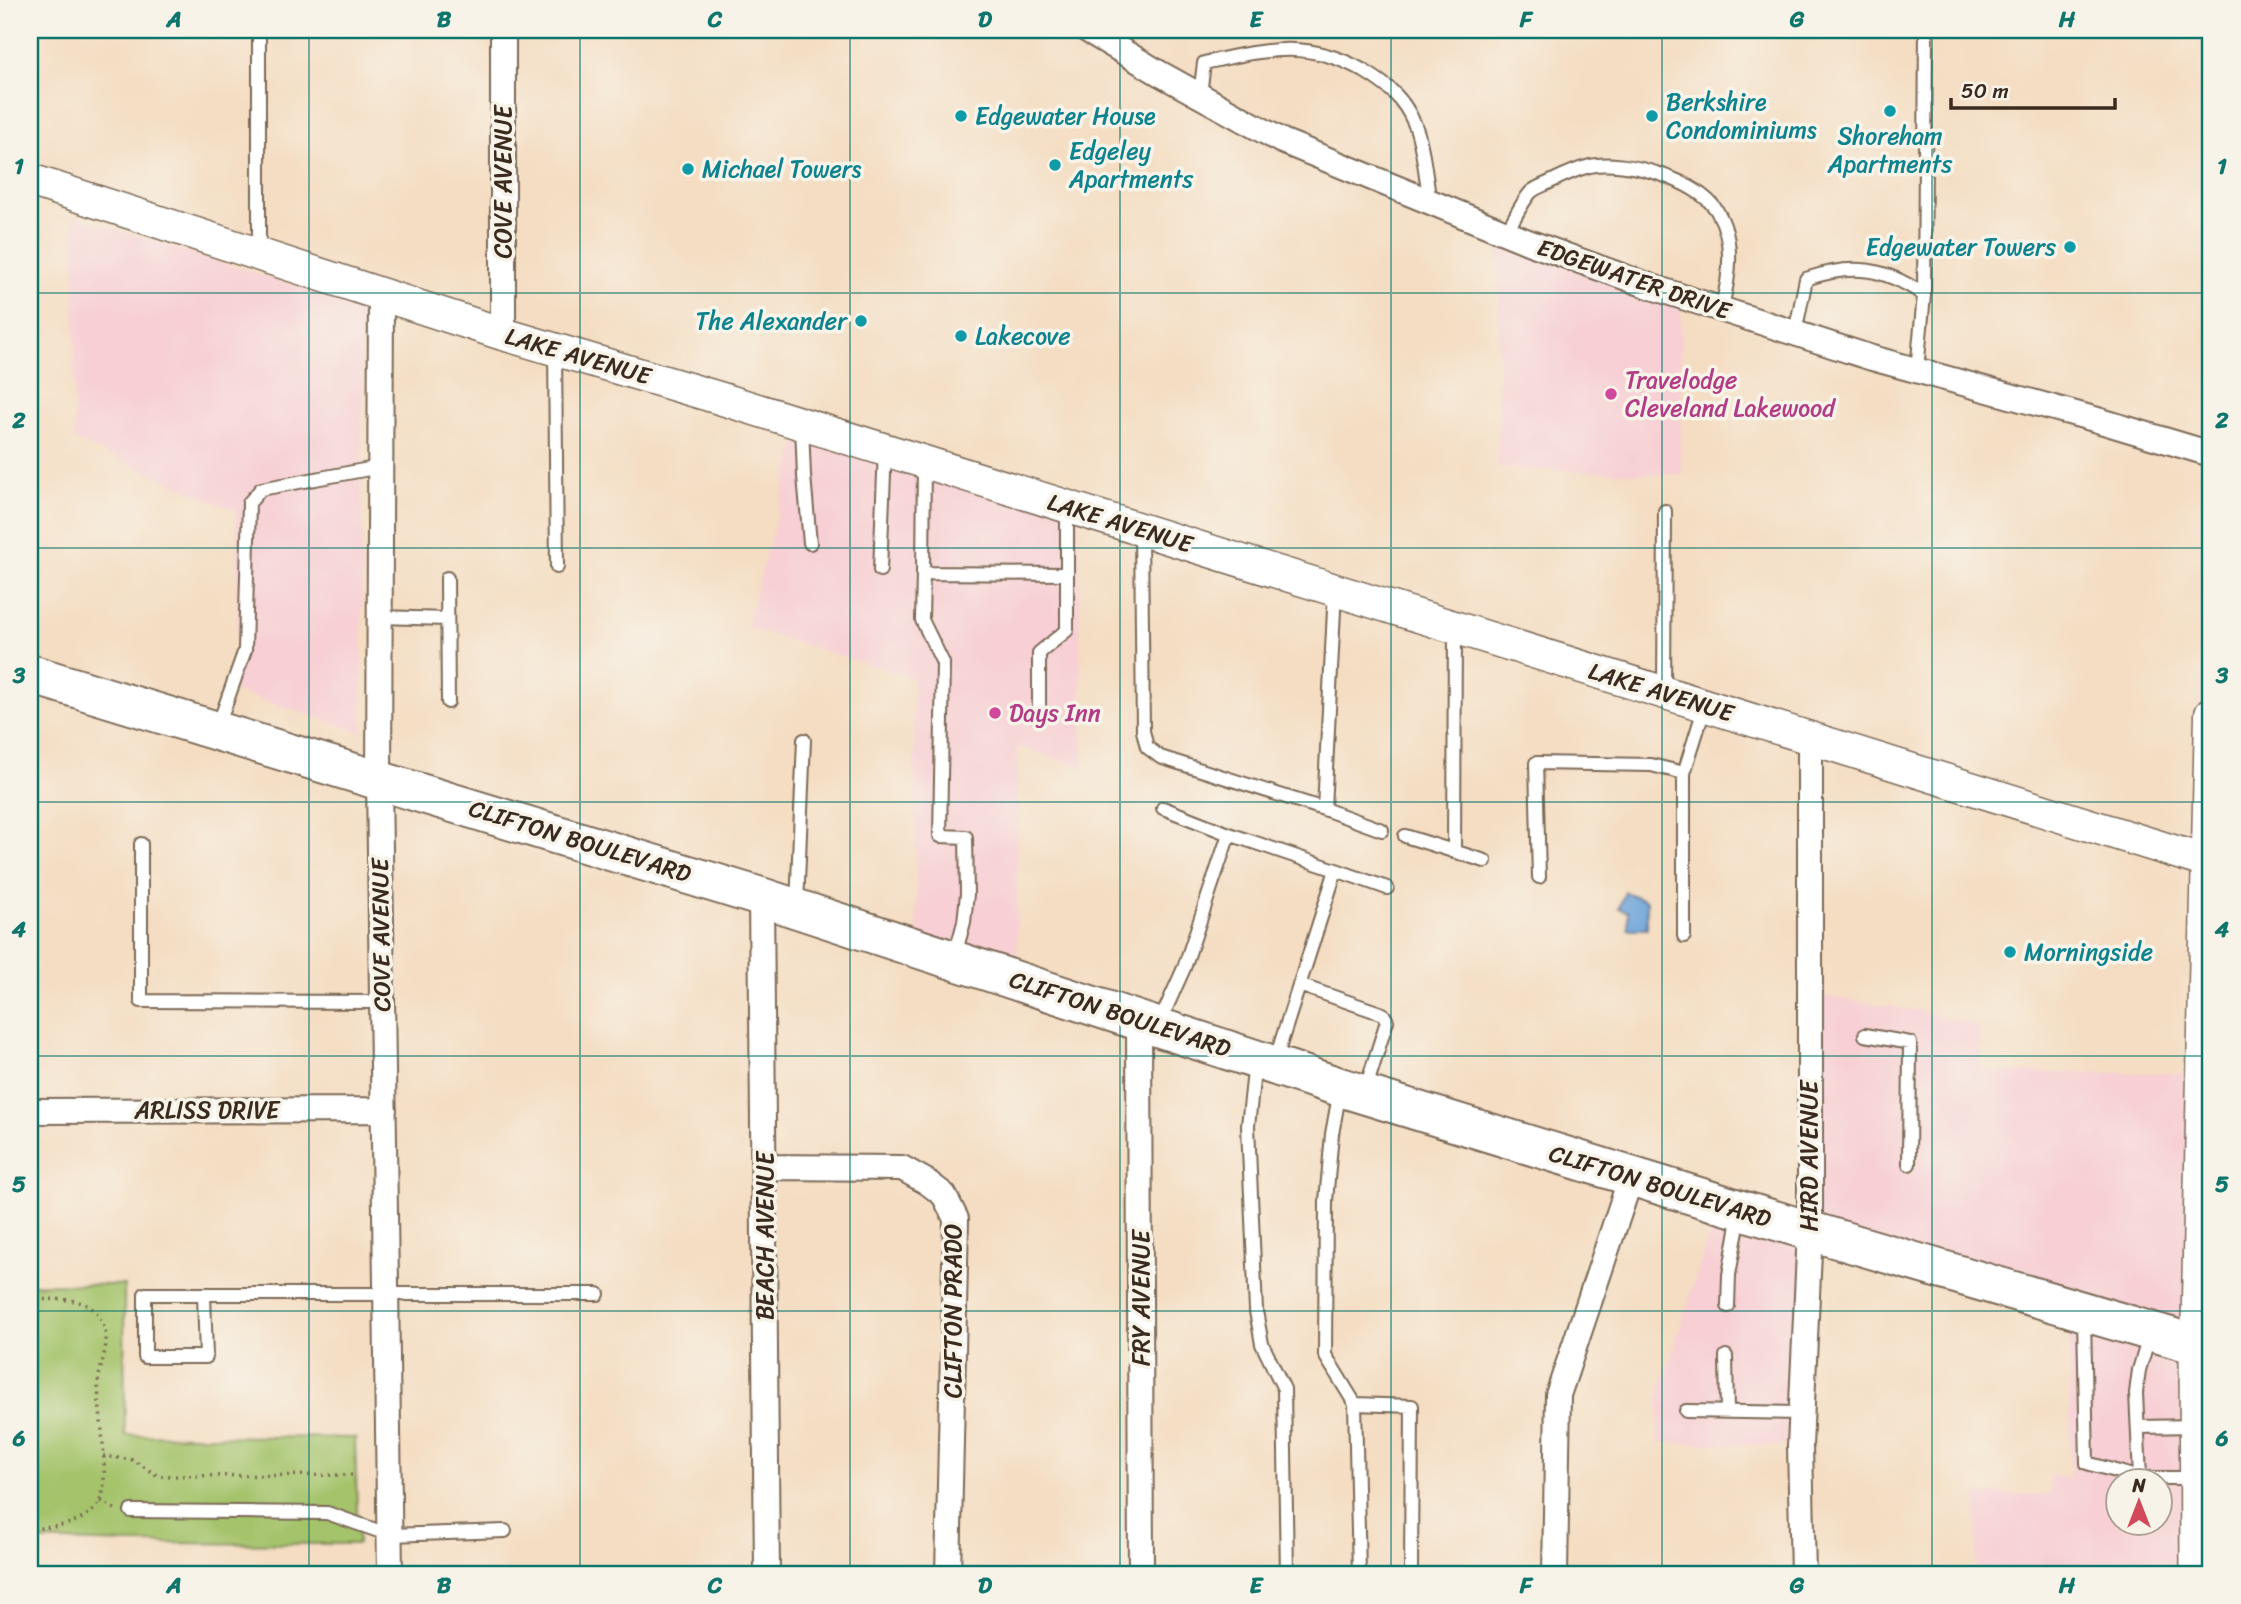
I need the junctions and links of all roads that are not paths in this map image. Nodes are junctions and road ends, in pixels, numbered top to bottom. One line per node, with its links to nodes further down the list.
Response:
1 (259, 30): 9 (lane)
2 (503, 30): 14 (street, COVE AVENUE)
3 (1926, 30): 11 (lane)
4 (1099, 33): 5 (street, EDGEWATER DRIVE)
5 (1200, 95): 7 (street, EDGEWATER DRIVE); 7 (lane)
6 (30, 180): 9 (street, LAKE AVENUE)
7 (1430, 202): 8 (street, EDGEWATER DRIVE)
8 (1506, 233): 12 (street, EDGEWATER DRIVE); 12 (lane)
9 (259, 254): 10 (street, LAKE AVENUE)
10 (381, 295): 14 (street, LAKE AVENUE); 21 (street, COVE AVENUE)
11 (1924, 295): 13 (lane); 16 (lane)
12 (1721, 309): 13 (street, EDGEWATER DRIVE)
13 (1795, 333): 16 (street, EDGEWATER DRIVE)
14 (503, 334): 15 (street, LAKE AVENUE)
15 (555, 350): 17 (street, LAKE AVENUE); 26 (lane)
16 (1917, 370): 19 (street, EDGEWATER DRIVE)
17 (802, 424): 18 (street, LAKE AVENUE); 25 (lane)
18 (885, 450): 20 (street, LAKE AVENUE); 27 (lane)
19 (2211, 454)
20 (924, 461): 22 (street, LAKE AVENUE); 28 (lane)
21 (380, 467): 32 (street, COVE AVENUE); 41 (lane)
22 (1067, 506): 24 (street, LAKE AVENUE); 29 (lane)
23 (1665, 511): 36 (lane)
24 (1141, 529): 31 (street, LAKE AVENUE); 47 (lane)
25 (810, 543)
26 (556, 568)
27 (880, 570)
28 (923, 573): 29 (lane); 61 (lane)
29 (1067, 574): 40 (lane)
30 (447, 578): 33 (lane)
31 (1335, 590): 34 (street, LAKE AVENUE); 47 (lane)
32 (380, 617): 33 (lane); 45 (street, COVE AVENUE)
33 (447, 619): 37 (lane)
34 (1455, 627): 36 (street, LAKE AVENUE); 52 (lane)
35 (30, 674): 41 (main road, CLIFTON BOULEVARD)
36 (1664, 692): 38 (street, LAKE AVENUE)
37 (448, 702)
38 (1705, 705): 42 (street, LAKE AVENUE); 44 (lane)
39 (2211, 714): 54 (street)
40 (1039, 719)
41 (216, 730): 45 (main road, CLIFTON BOULEVARD)
42 (1810, 738): 54 (street, LAKE AVENUE); 75 (street, HIRD AVENUE)
43 (804, 740): 59 (lane)
44 (1684, 773): 56 (lane); 60 (lane)
45 (379, 779): 58 (main road, CLIFTON BOULEVARD); 63 (street, COVE AVENUE)
46 (1163, 808): 49 (lane)
47 (1324, 809): 48 (lane)
48 (1382, 830)
49 (1228, 834): 55 (lane); 64 (lane)
50 (1405, 836): 52 (lane)
51 (141, 844): 63 (lane)
52 (1454, 850): 53 (lane)
53 (1485, 861)
54 (2210, 863): 70 (street)
55 (1336, 870): 57 (lane); 62 (lane)
56 (1539, 877)
57 (1387, 888)
58 (761, 897): 59 (main road, CLIFTON BOULEVARD); 72 (street, BEACH AVENUE)
59 (797, 909): 61 (main road, CLIFTON BOULEVARD)
60 (1684, 936)
61 (953, 960): 64 (main road, CLIFTON BOULEVARD)
62 (1299, 985): 66 (lane); 67 (lane)
63 (383, 1003): 68 (street, COVE AVENUE)
64 (1148, 1024): 66 (main road, CLIFTON BOULEVARD); 101 (street, FRY AVENUE)
65 (1865, 1035): 71 (lane)
66 (1265, 1062): 67 (main road, CLIFTON BOULEVARD); 102 (lane)
67 (1352, 1091): 73 (main road, CLIFTON BOULEVARD); 84 (lane)
68 (384, 1110): 69 (street, ARLISS DRIVE); 77 (street, COVE AVENUE)
69 (30, 1111)
70 (2207, 1151): 82 (street)
71 (1909, 1164)
72 (765, 1167): 99 (street, BEACH AVENUE); 100 (street, CLIFTON PRADO)
73 (1631, 1177): 74 (main road, CLIFTON BOULEVARD); 105 (street)
74 (1741, 1210): 75 (main road, CLIFTON BOULEVARD); 79 (lane)
75 (1810, 1231): 80 (main road, CLIFTON BOULEVARD); 87 (street, HIRD AVENUE)
76 (204, 1294): 76 (lane); 77 (lane)
77 (387, 1294): 78 (lane); 97 (street, COVE AVENUE)
78 (598, 1294)
79 (1728, 1306)
80 (2084, 1313): 81 (main road, CLIFTON BOULEVARD); 90 (lane)
81 (2150, 1333): 82 (main road, CLIFTON BOULEVARD); 89 (lane)
82 (2204, 1347): 88 (main road)
83 (1726, 1356): 86 (lane)
84 (1354, 1404): 103 (lane); 104 (lane)
85 (1686, 1410): 86 (lane)
86 (1727, 1412): 87 (lane)
87 (1801, 1413): 106 (street, HIRD AVENUE)
88 (2198, 1426): 89 (lane); 93 (main road)
89 (2138, 1427): 91 (lane)
90 (2105, 1468)
91 (2140, 1468)
92 (2174, 1478): 93 (lane)
93 (2198, 1478): 95 (main road)
94 (131, 1511): 97 (lane)
95 (2205, 1520): 107 (main road)
96 (505, 1531): 97 (lane)
97 (390, 1535): 98 (street, COVE AVENUE)
98 (390, 1574)
99 (767, 1574)
100 (948, 1574)
101 (1141, 1574)
102 (1287, 1574)
103 (1359, 1574)
104 (1411, 1574)
105 (1555, 1574)
106 (1803, 1574)
107 (2198, 1574)

